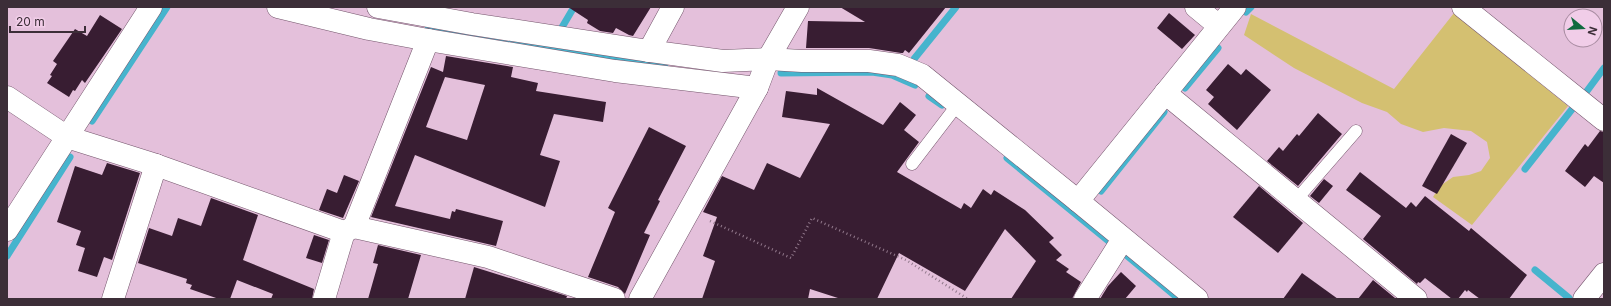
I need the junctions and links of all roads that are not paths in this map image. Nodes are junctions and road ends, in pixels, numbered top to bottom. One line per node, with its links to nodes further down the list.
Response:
1 (151, 7): 20 (street)
2 (278, 7): 11 (street)
3 (378, 7): 11 (street)
4 (673, 7): 12 (street)
5 (798, 7): 13 (street)
6 (1196, 7): 10 (street)
7 (1235, 7): 10 (street)
8 (1463, 7): 18 (street)
9 (476, 15): 11 (street); 12 (street)
10 (1219, 26): 15 (street)
11 (442, 33): 14 (street); 25 (street)
12 (649, 51): 13 (street)
13 (768, 59): 14 (street); 17 (street)
14 (757, 88): 32 (street)
15 (1165, 93): 23 (street); 24 (street)
16 (7, 97): 20 (street)
17 (958, 104): 21 (lane); 24 (street)
18 (1604, 120)
19 (1356, 131): 23 (lane)
20 (66, 137): 22 (street); 26 (street)
21 (912, 164)
22 (156, 165): 25 (street); 29 (street)
23 (1296, 200): 35 (street)
24 (1078, 201): 27 (street)
25 (349, 229): 30 (street); 31 (street)
26 (7, 230)
27 (1123, 239): 33 (street); 34 (street)
28 (1604, 274): 36 (street)
29 (113, 299)
30 (324, 299)
31 (614, 299)
32 (640, 299)
33 (1085, 299)
34 (1197, 299)
35 (1416, 299)
36 (1584, 299)

